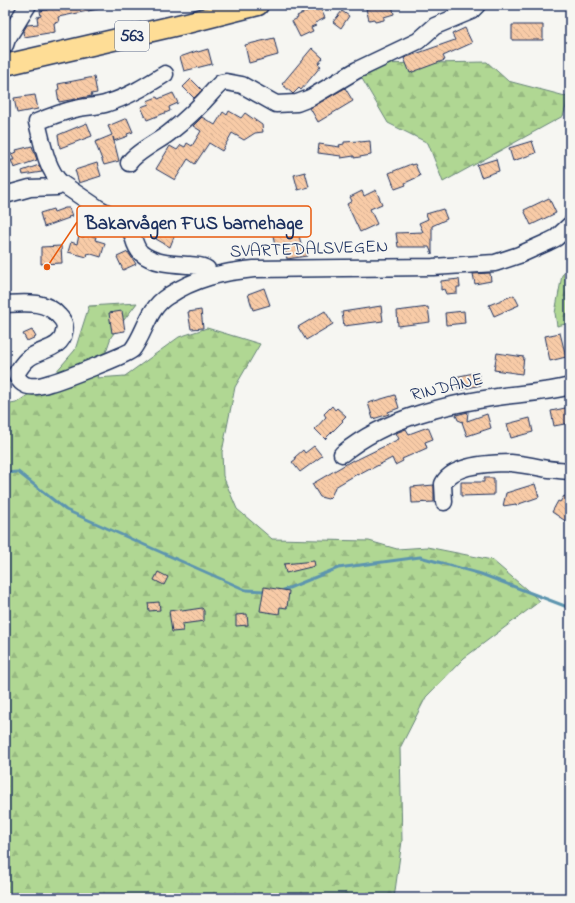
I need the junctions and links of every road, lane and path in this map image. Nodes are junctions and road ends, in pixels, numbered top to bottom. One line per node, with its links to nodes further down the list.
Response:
1 (28, 5): 4 (street)
2 (258, 5): 5 (main road, 563)
3 (477, 5): 7 (street)
4 (5, 45)
5 (6, 61)
6 (165, 74): 8 (street)
7 (129, 163)
8 (61, 183): 9 (street); 11 (street)
9 (5, 195)
10 (570, 225): 11 (street, SVARTEDALSVEGEN)
11 (209, 276): 12 (street, SVARTEDALSVEGEN)
12 (5, 304)
13 (570, 386): 14 (street, RINDANE)
14 (342, 454)
15 (570, 471): 16 (street)
16 (444, 502)

